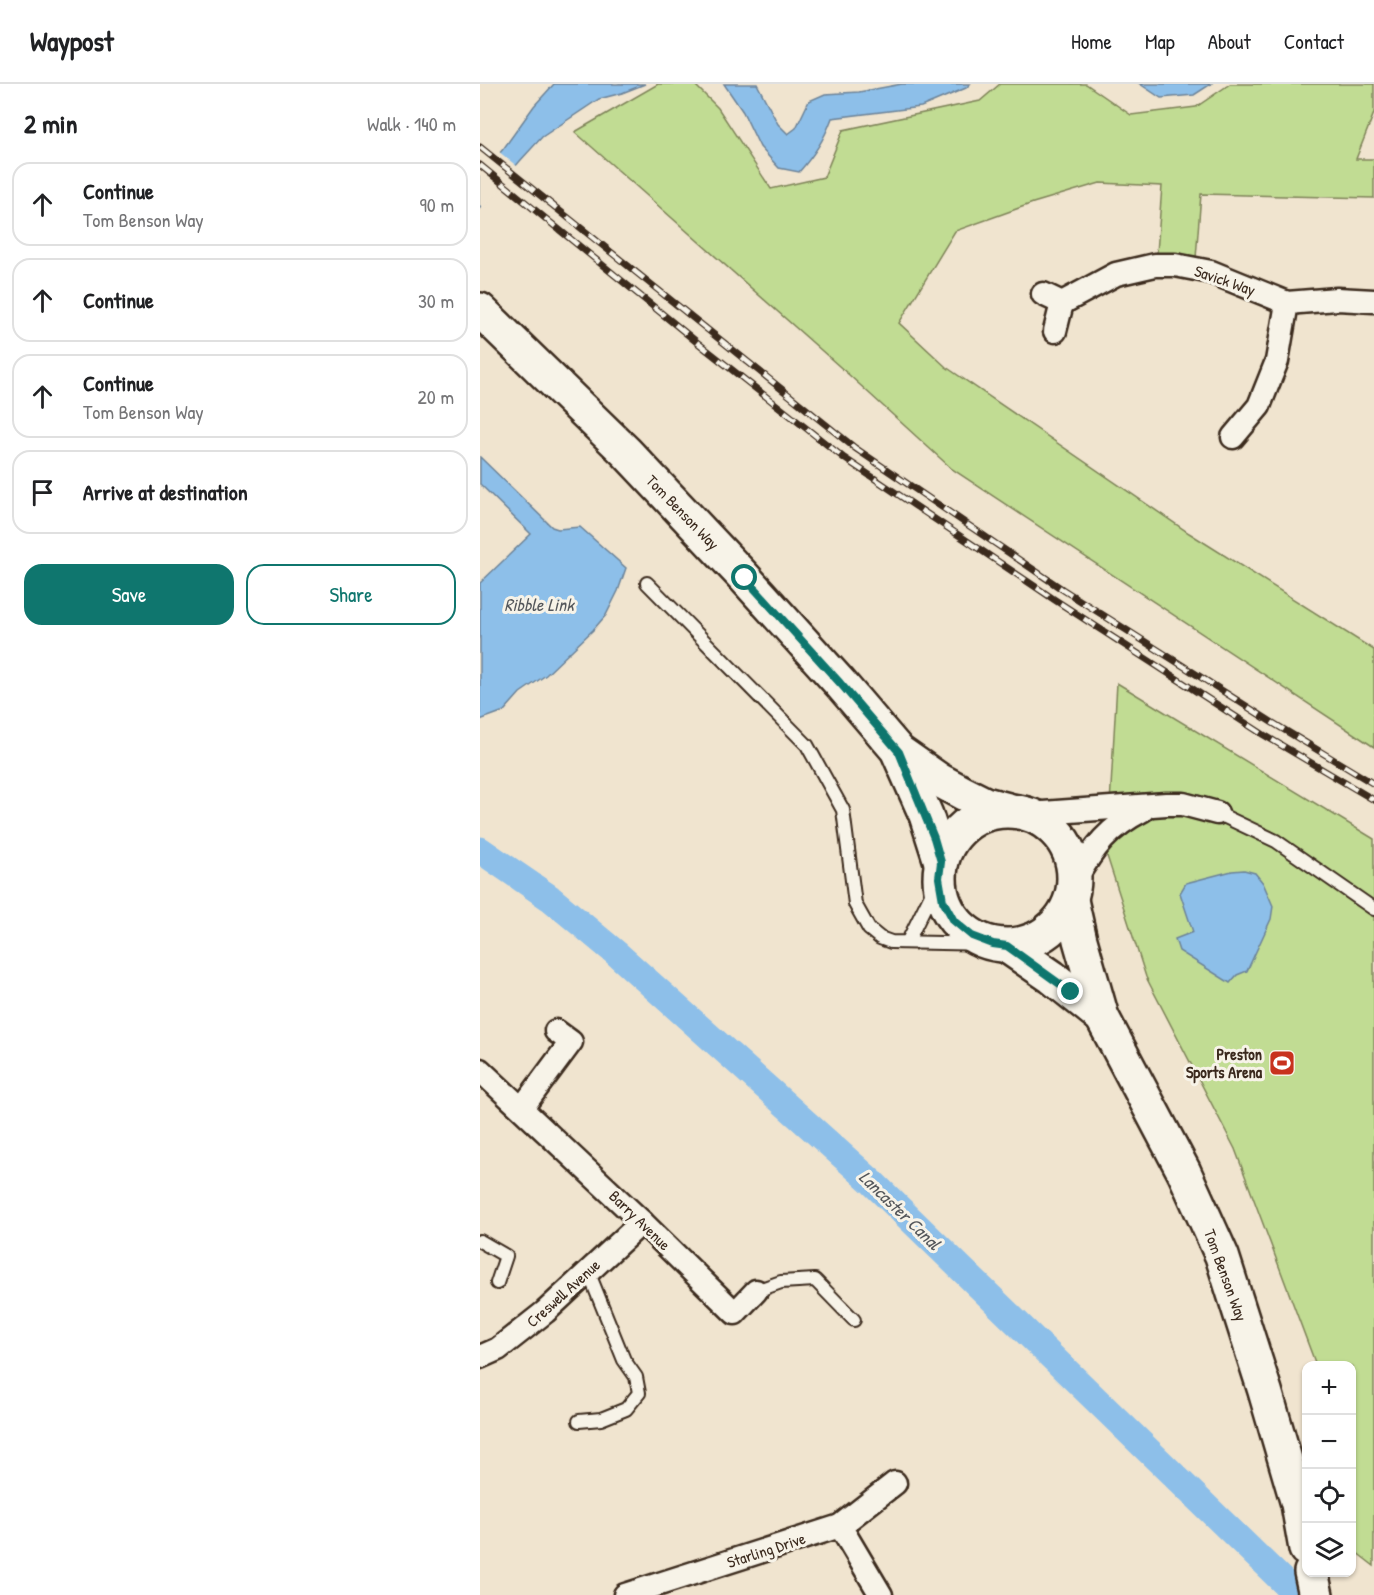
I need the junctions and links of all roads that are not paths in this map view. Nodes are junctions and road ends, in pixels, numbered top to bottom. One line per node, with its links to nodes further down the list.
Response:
1 (1374, 301): 2 (street, Savick Way)
2 (1287, 303): 4 (street, Savick Way); 5 (street)
3 (480, 310): 7 (main road, Tom Benson Way)
4 (1055, 331)
5 (1233, 437)
6 (647, 583): 14 (lane)
7 (899, 752): 9 (main road, Tom Benson Way); 11 (main road, Tom Benson Way)
8 (1149, 806): 9 (street); 10 (street); 12 (street)
9 (1019, 812): 11 (main road); 12 (main road)
10 (1217, 813): 13 (lane)
11 (940, 870): 14 (lane); 15 (main road)
12 (1073, 890): 15 (main road); 16 (main road, Tom Benson Way)
13 (1374, 909)
14 (908, 941): 15 (lane)
15 (1000, 945): 16 (main road, Tom Benson Way)
16 (1102, 1017): 30 (main road, Tom Benson Way)
17 (556, 1031): 19 (street)
18 (480, 1070): 19 (street, Barry Avenue)
19 (522, 1108): 20 (street, Barry Avenue)
20 (642, 1222): 22 (street, Creswell Avenue); 24 (street, Barry Avenue)
21 (480, 1241): 23 (lane)
22 (588, 1271): 26 (street, Creswell Avenue); 27 (lane)
23 (497, 1283)
24 (756, 1292): 25 (lane)
25 (854, 1320)
26 (480, 1358)
27 (579, 1421)
28 (895, 1483): 29 (street, Starling Drive)
29 (840, 1526): 32 (street, Starling Drive); 33 (street)
30 (1302, 1526)
31 (1312, 1577): 34 (main road)
32 (625, 1595)
33 (881, 1595)
34 (1316, 1595)

